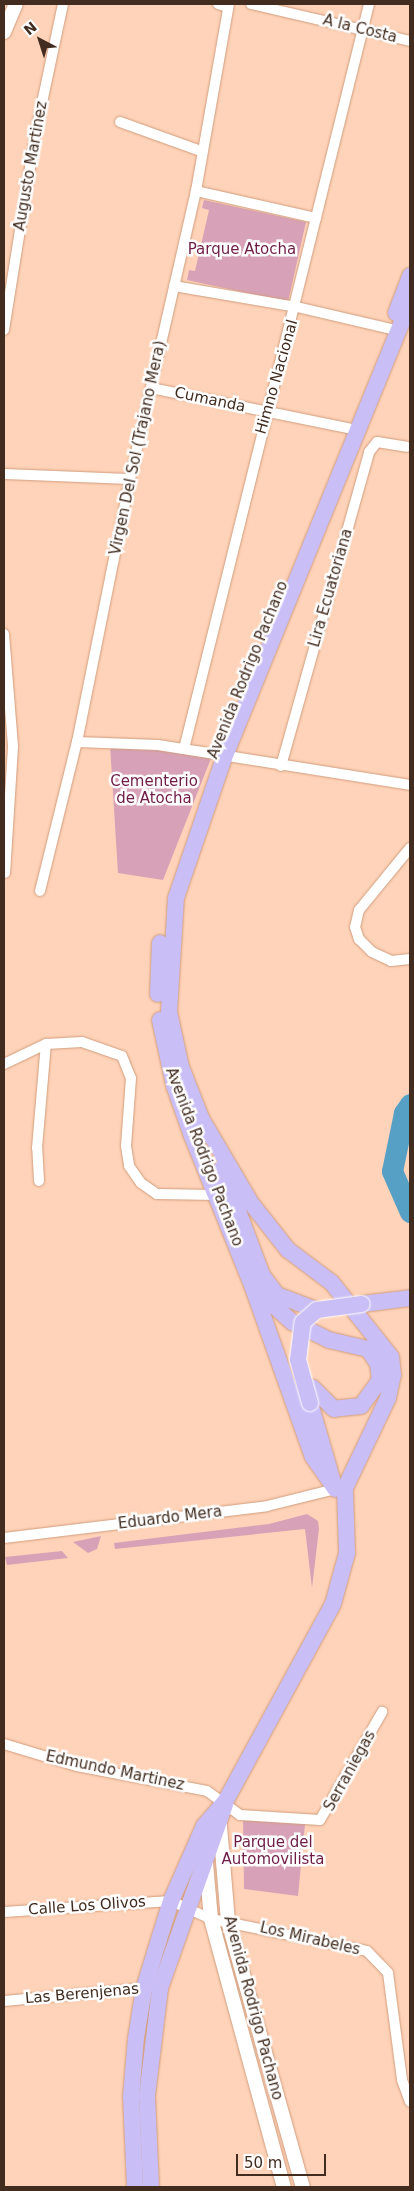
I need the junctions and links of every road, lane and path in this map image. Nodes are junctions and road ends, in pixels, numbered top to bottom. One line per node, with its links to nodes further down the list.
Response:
1 (16, 4): 7 (main road)
2 (63, 4): 17 (street, Augusto Martinez)
3 (251, 4): 6 (street, A la Costa)
4 (369, 4): 6 (street, Himno Nacional)
5 (225, 5): 10 (street, Virgen Del Sol (Trajano Mera))
6 (364, 29): 8 (street, A la Costa); 12 (street, Himno Nacional)
7 (4, 32)
8 (410, 41)
9 (120, 122): 10 (street)
10 (201, 151): 11 (street, Virgen Del Sol (Trajano Mera))
11 (196, 191): 12 (street); 14 (street, Virgen Del Sol (Trajano Mera))
12 (316, 218): 16 (street, Himno Nacional)
13 (410, 276): 18 (main road, Avenida Rodrigo Pachano)
14 (174, 286): 16 (street); 19 (street, Virgen Del Sol (Trajano Mera))
15 (410, 302): 18 (main road, Avenida Rodrigo Pachano)
16 (297, 308): 18 (street); 20 (street, Himno Nacional)
17 (4, 330)
18 (394, 330): 21 (main road, Avenida Rodrigo Pachano)
19 (151, 388): 20 (street, Cumanda); 24 (street, Virgen Del Sol (Trajano Mera))
20 (266, 412): 21 (street, Cumanda); 27 (street, Himno Nacional)
21 (353, 429): 28 (main road, Avenida Rodrigo Pachano)
22 (407, 447): 29 (street, Lira Ecuatoriana)
23 (4, 474): 24 (street)
24 (130, 479): 26 (street, Virgen Del Sol (Trajano Mera))
25 (4, 634): 32 (street)
26 (77, 742): 27 (street); 33 (street, Virgen Del Sol (Trajano Mera))
27 (184, 749): 28 (street)
28 (219, 757): 29 (street); 37 (main road, Avenida Rodrigo Pachano); 39 (main road, Avenida Rodrigo Pachano)
29 (281, 766): 30 (street)
30 (410, 785)
31 (410, 848): 34 (street)
32 (5, 873)
33 (40, 891)
34 (410, 959)
35 (46, 1044): 36 (street); 38 (street); 39 (street)
36 (4, 1064)
37 (213, 1140): 43 (main road); 45 (main road)
38 (39, 1182)
39 (217, 1195): 40 (main road, Avenida Rodrigo Pachano)
40 (252, 1284): 44 (main road); 45 (main road, Avenida Rodrigo Pachano)
41 (410, 1298): 42 (main road)
42 (362, 1304): 43 (main road, bridge); 44 (main road, bridge)
43 (317, 1310): 44 (main road, bridge)
44 (312, 1395): 45 (main road)
45 (340, 1489): 46 (street, Eduardo Mera); 49 (main road)
46 (4, 1538)
47 (382, 1712): 49 (street, Serraniegas)
48 (4, 1744): 49 (street, Edmundo Martinez)
49 (226, 1802): 50 (main road)
50 (212, 1826): 51 (main road); 52 (main road); 55 (main road, Avenida Rodrigo Pachano)
51 (206, 1854): 52 (main road); 54 (main road, Avenida Rodrigo Pachano)
52 (179, 1904): 53 (street, Calle Los Olivos); 54 (street); 56 (main road)
53 (4, 1912)
54 (211, 1919): 55 (street, Los Mirabeles); 59 (main road, Avenida Rodrigo Pachano)
55 (228, 1920): 58 (main road, Avenida Rodrigo Pachano); 61 (street, Los Mirabeles)
56 (152, 1988): 57 (street, Las Berenjenas); 60 (main road)
57 (4, 2001)
58 (261, 2040): 59 (main road); 62 (main road, Avenida Rodrigo Pachano)
59 (243, 2045): 65 (main road, Avenida Rodrigo Pachano)
60 (139, 2096): 63 (main road); 64 (main road)
61 (410, 2102)
62 (299, 2186)
63 (135, 2187)
64 (150, 2187)
65 (284, 2187)

